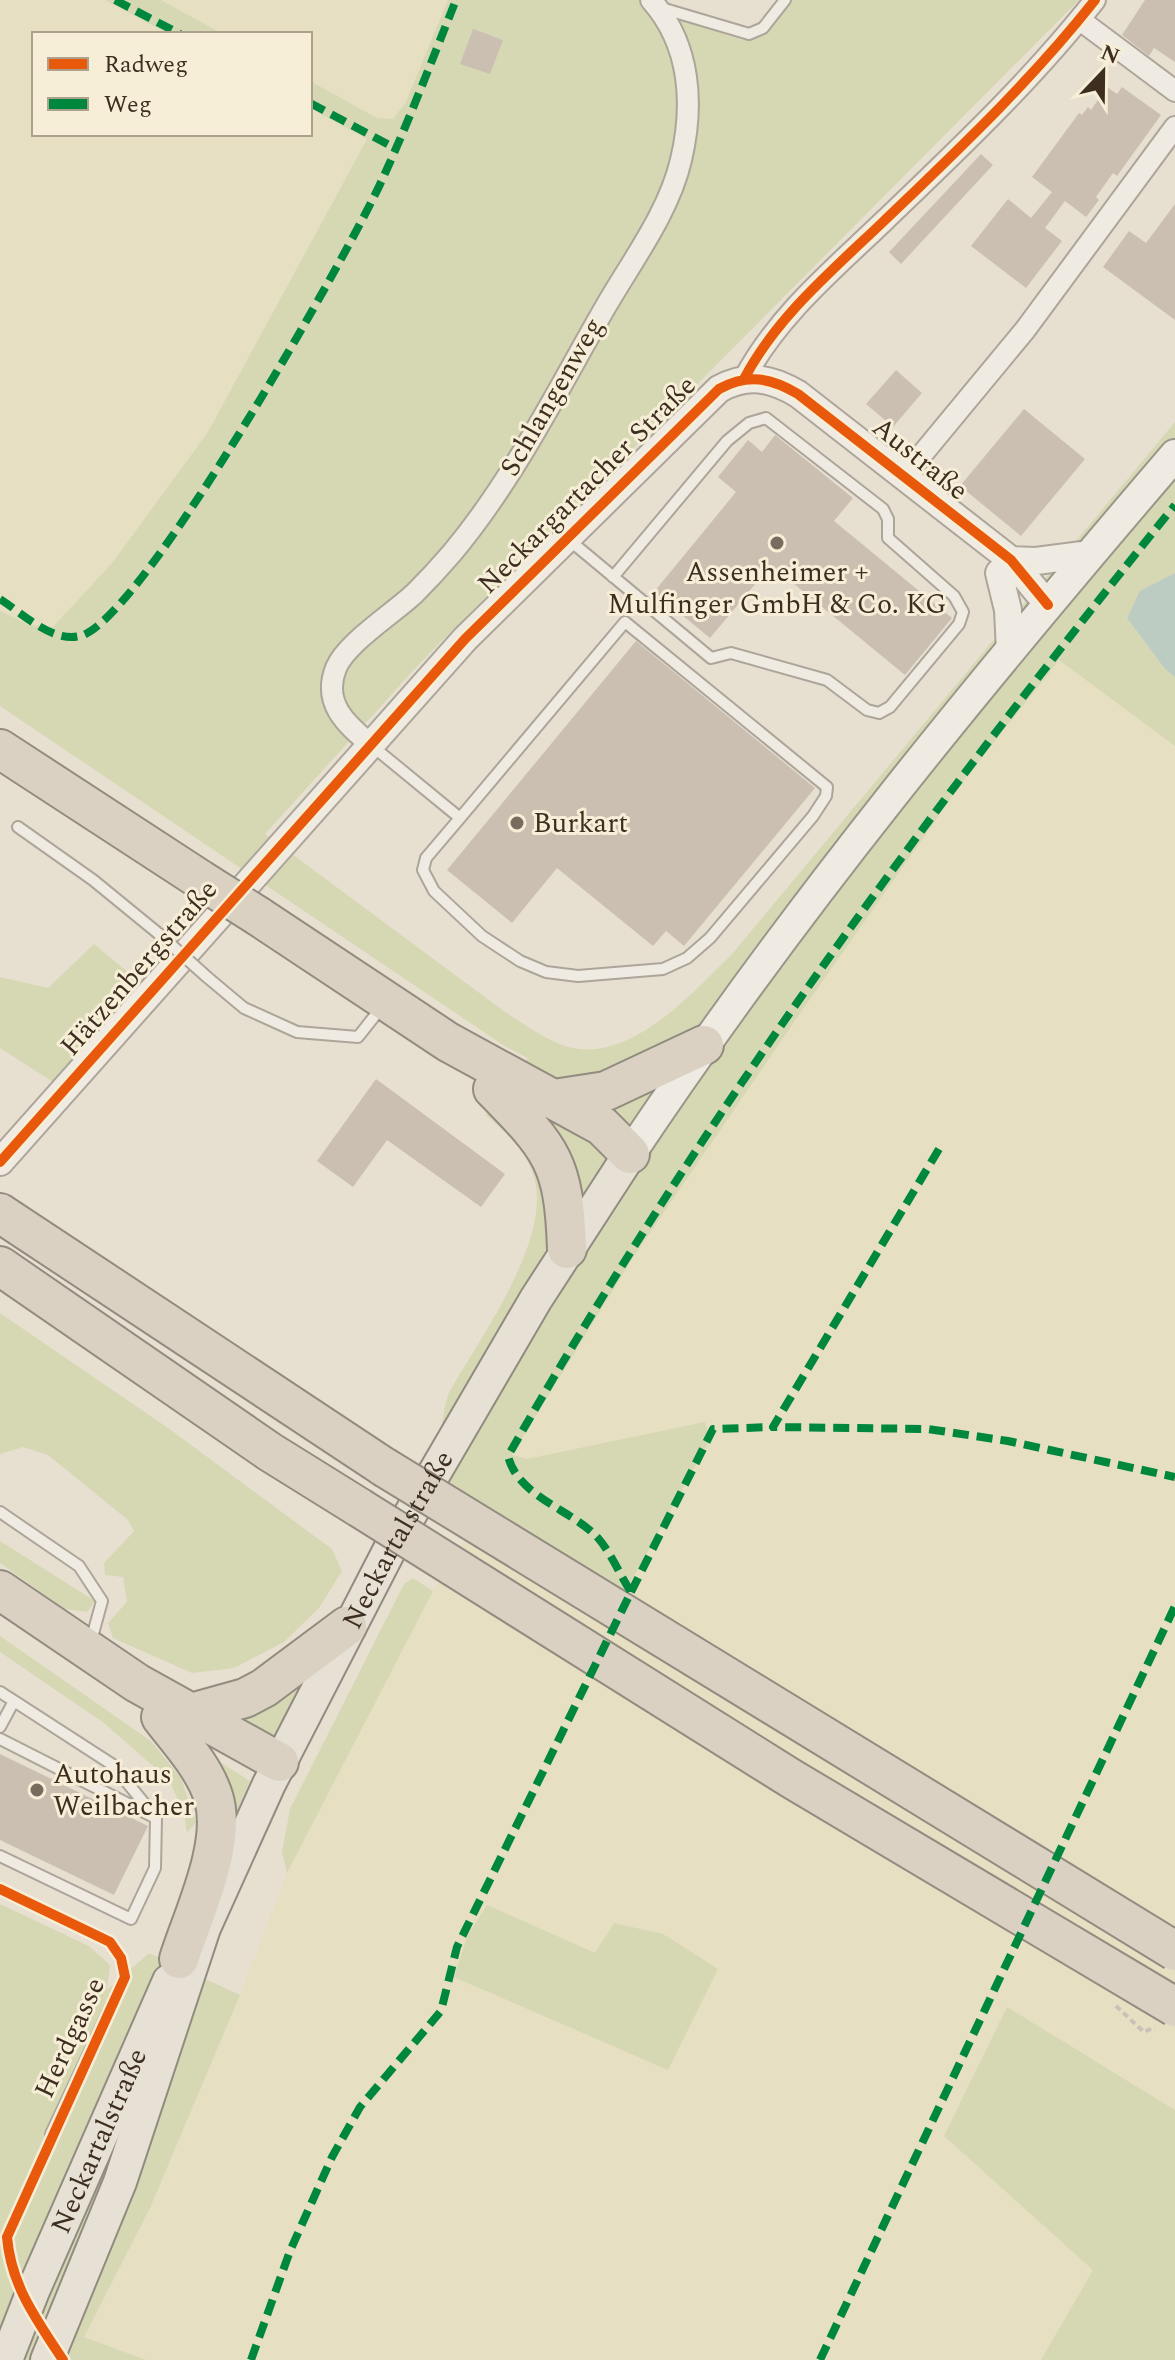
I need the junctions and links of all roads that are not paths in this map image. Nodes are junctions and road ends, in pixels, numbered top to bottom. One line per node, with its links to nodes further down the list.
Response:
1 (785, 0): 3 (lane)
2 (1095, 0): 4 (street)
3 (654, 4): 16 (street, Schlangenweg)
4 (1080, 20): 5 (street); 7 (street)
5 (1175, 91)
6 (1175, 127): 9 (street, Austraße)
7 (744, 379): 9 (street, Austraße); 10 (street, Neckargartacher Straße)
8 (1175, 455): 11 (main road)
9 (905, 475): 12 (street, Austraße)
10 (567, 538): 13 (lane); 16 (street, Neckargartacher Straße)
11 (1090, 554): 12 (street); 14 (main road)
12 (1005, 566): 14 (street, Austraße); 15 (street)
13 (613, 577): 13 (lane)
14 (1044, 610): 15 (main road)
15 (1010, 651): 25 (main road)
16 (370, 744): 19 (street, Neckargartacher Straße); 20 (lane)
17 (0, 749): 22 (highway)
18 (0, 764): 22 (highway)
19 (314, 805): 29 (street, Hätzenbergstraße)
20 (460, 818): 20 (lane)
21 (18, 827): 24 (lane, bridge)
22 (198, 884): 23 (highway, bridge)
23 (255, 920): 24 (highway); 27 (highway)
24 (377, 1013): 26 (highway)
25 (704, 1045): 27 (highway); 28 (main road)
26 (493, 1089): 28 (highway); 31 (highway)
27 (554, 1099): 28 (highway)
28 (626, 1161): 31 (main road, Neckartalstraße)
29 (0, 1162)
30 (8, 1218): 48 (highway, bridge)
31 (567, 1249): 36 (main road, Neckartalstraße)
32 (0, 1266): 50 (highway, bridge)
33 (0, 1512): 37 (lane)
34 (0, 1590): 37 (highway)
35 (0, 1607): 40 (highway)
36 (347, 1626): 40 (highway); 43 (main road, Neckartalstraße)
37 (87, 1650): 40 (highway)
38 (0, 1692): 39 (lane)
39 (14, 1701): 41 (lane); 44 (lane)
40 (176, 1715): 43 (highway); 49 (highway)
41 (0, 1727)
42 (0, 1739): 44 (lane)
43 (274, 1773): 47 (main road, Neckartalstraße)
44 (156, 1818): 45 (lane)
45 (0, 1856)
46 (0, 1889): 51 (lane, Herdgasse)
47 (204, 1928): 49 (main road, Neckartalstraße); 52 (main road, Neckartalstraße)
48 (1175, 1951)
49 (179, 1959): 53 (main road, Neckartalstraße)
50 (1175, 2007)
51 (51, 2134)
52 (53, 2345)
53 (8, 2353)

